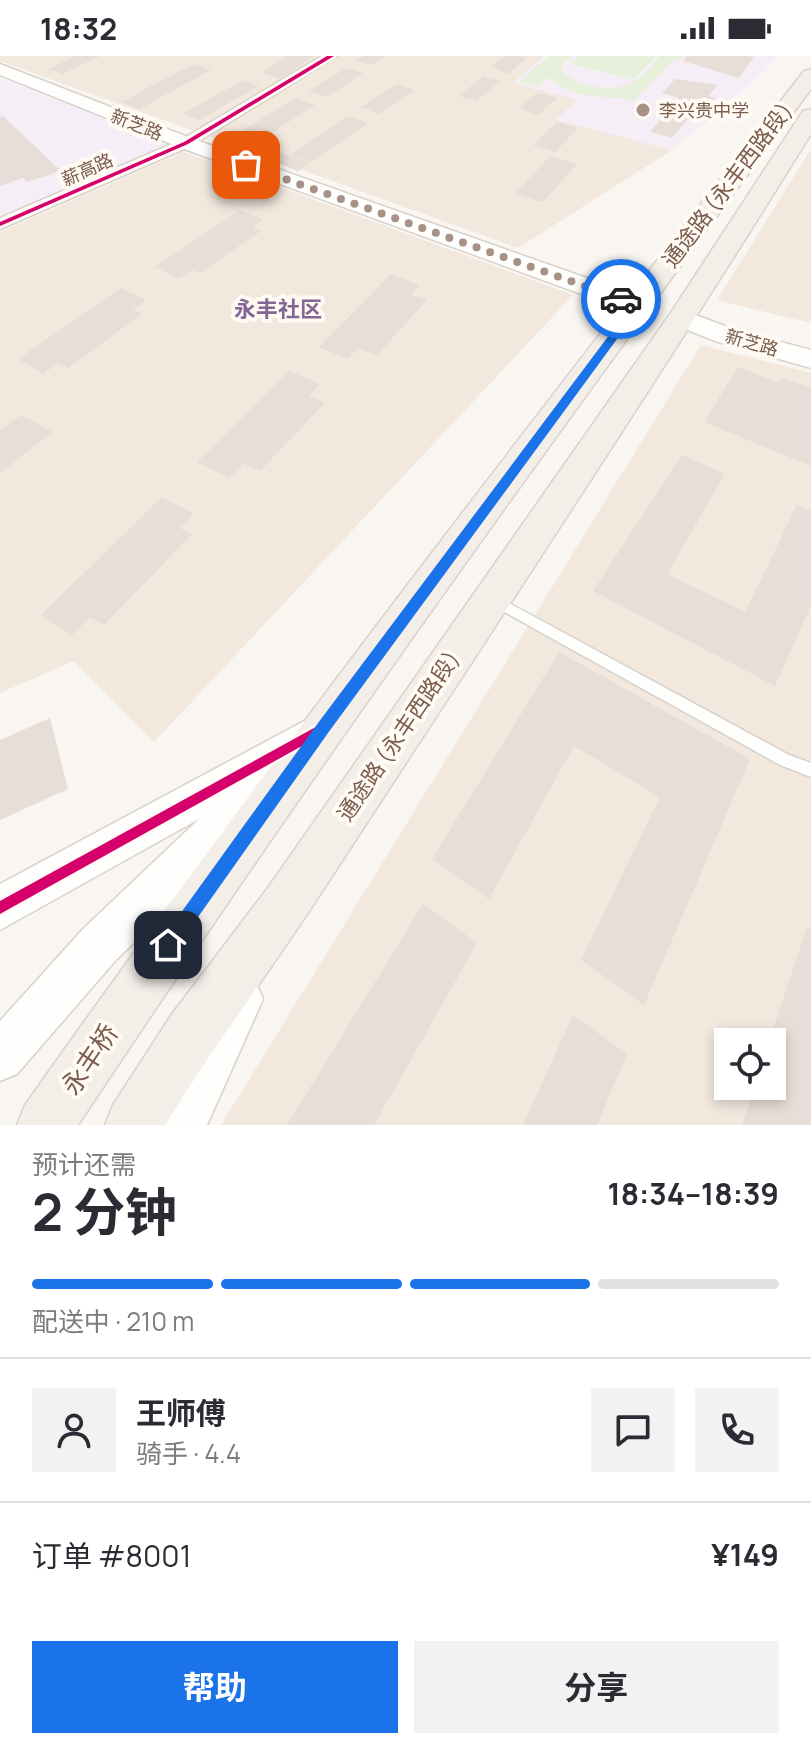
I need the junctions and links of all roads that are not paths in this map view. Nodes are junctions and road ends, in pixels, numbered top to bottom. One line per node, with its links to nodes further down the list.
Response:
1 (331, 56): 5 (street, 薪高路)
2 (0, 69): 5 (main road, 新芝路)
3 (811, 75): 7 (main road, 通途路 (永丰西路段))
4 (811, 116): 8 (main road, 通途路 (永丰西路段))
5 (186, 143): 6 (street, 薪高路); 7 (main road, 新芝路)
6 (0, 224)
7 (637, 305): 12 (main road, 通途路 (永丰西路段))
8 (682, 318): 9 (main road, 新芝路); 10 (main road, 新芝路); 11 (main road, 通途路 (永丰西路段))
9 (811, 336)
10 (811, 359)
11 (491, 598): 13 (lane); 14 (main road, 通途路 (永丰西路段))
12 (323, 728): 15 (main road); 16 (main road, 通途路 (永丰西路段)); 17 (main road)
13 (811, 770)
14 (284, 906): 19 (main road, 通途路 (永丰西路段)); 20 (main road)
15 (0, 908)
16 (133, 993): 18 (main road, 永丰桥)
17 (0, 1057)
18 (45, 1125)
19 (133, 1125)
20 (181, 1125)

